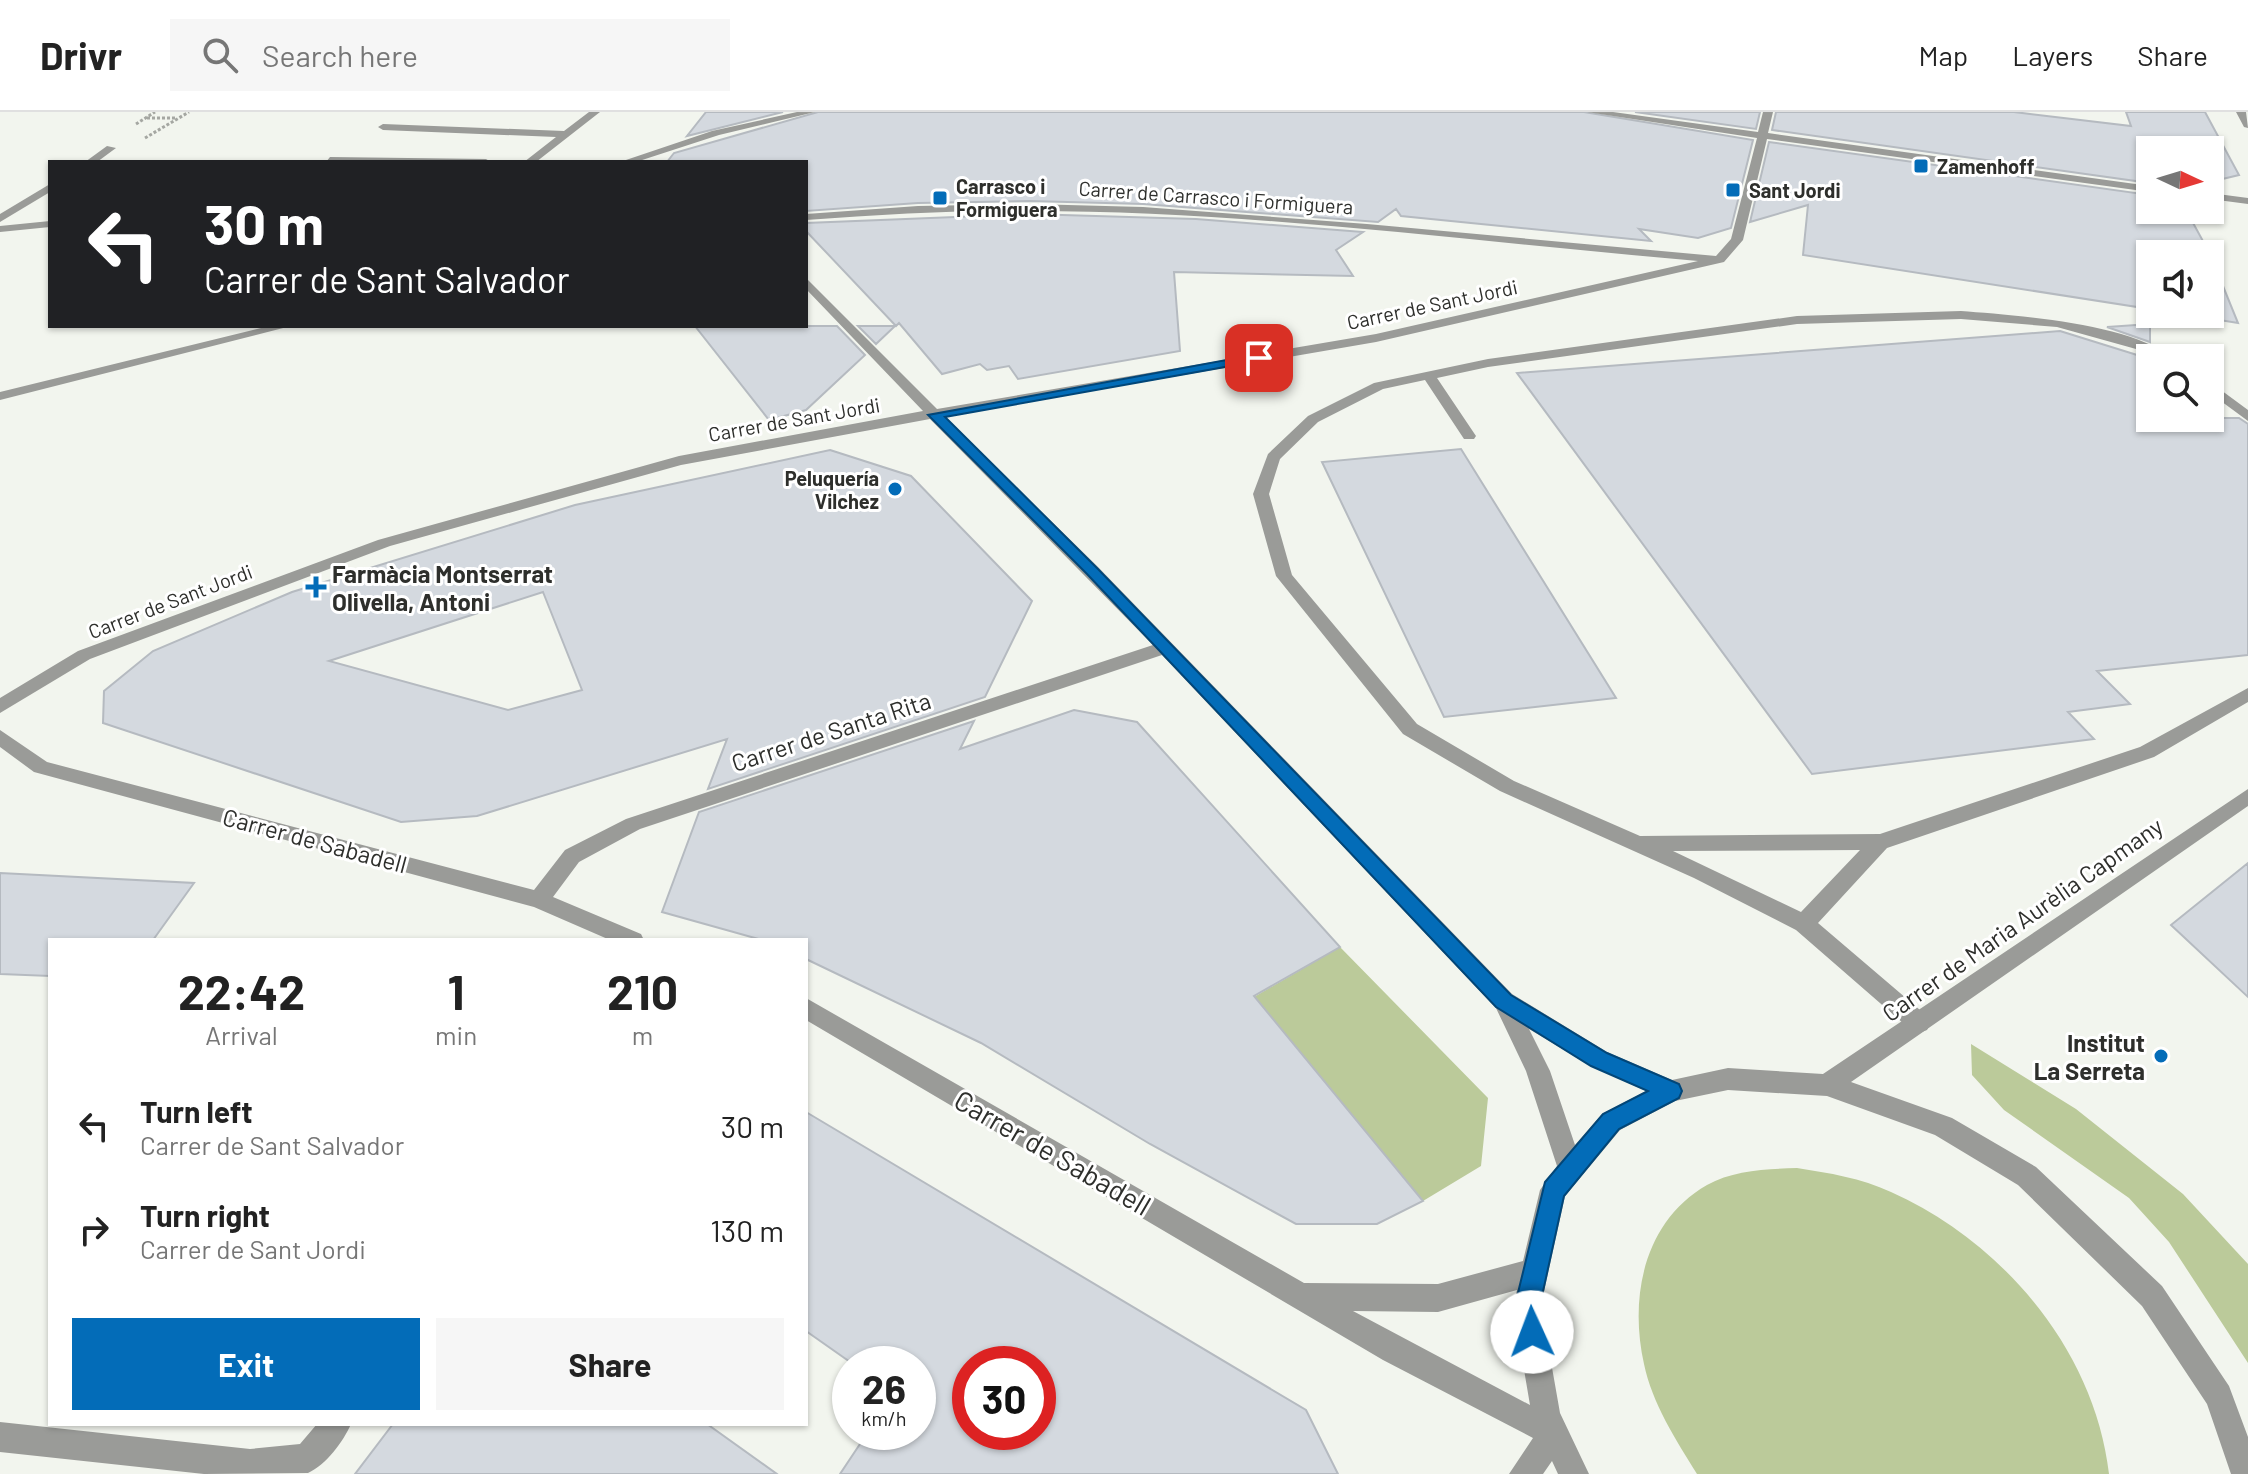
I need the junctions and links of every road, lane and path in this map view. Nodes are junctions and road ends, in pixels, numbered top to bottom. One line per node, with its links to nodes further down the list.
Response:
1 (189, 112): 8 (path)
2 (595, 112): 11 (street)
3 (810, 112): 17 (street)
4 (1592, 112): 12 (street)
5 (1768, 112): 12 (street)
6 (2241, 112): 9 (street)
7 (146, 118): 8 (path)
8 (178, 118): 13 (path)
9 (2248, 125)
10 (383, 127): 11 (street)
11 (565, 134): 16 (street)
12 (1764, 136): 18 (street); 27 (street)
13 (145, 138)
14 (111, 148): 15 (street)
15 (93, 160)
16 (532, 160)
17 (631, 160)
18 (2136, 187)
19 (48, 188): 23 (street)
20 (2224, 198): 21 (street)
21 (2248, 201)
22 (808, 217): 26 (street, Carrer de Carrasco i Formiguera)
23 (0, 219)
24 (48, 224): 25 (street)
25 (0, 229)
26 (1623, 252): 27 (street, Carrer de Carrasco i Formiguera); 28 (street, Carrer de Carrasco i Formiguera)
27 (1720, 259): 28 (street, Carrer de Sant Jordi)
28 (1630, 282): 35 (street, Carrer de Sant Jordi)
29 (808, 284): 35 (street)
30 (277, 328): 33 (street)
31 (2136, 345): 32 (street)
32 (1428, 375): 37 (street); 44 (street)
33 (0, 396)
34 (2224, 397): 36 (street)
35 (935, 415): 38 (street); 40 (street, Carrer de Sant Jordi)
36 (2248, 417)
37 (1469, 436)
38 (1163, 648): 45 (street, Carrer de Santa Rita); 48 (street)
39 (2248, 694): 43 (street)
40 (0, 707)
41 (0, 737): 45 (street, Carrer de Sabadell)
42 (2248, 796): 50 (street, Carrer de Maria Aurèlia Capmany)
43 (1880, 842): 44 (street); 46 (street)
44 (1636, 843): 46 (street)
45 (539, 900): 47 (street, Carrer de Sabadell)
46 (1804, 924): 50 (street)
47 (628, 938)
48 (1504, 1001): 52 (street); 53 (street)
49 (808, 1009): 55 (street, Carrer de Sabadell)
50 (1919, 1023): 51 (street, Carrer de Maria Aurèlia Capmany)
51 (1827, 1085): 52 (street); 62 (street)
52 (1671, 1091): 53 (street)
53 (1571, 1170): 54 (street)
54 (1536, 1271): 55 (street, Carrer de Sabadell); 57 (street)
55 (1300, 1297): 57 (street, Carrer de Sabadell)
56 (334, 1426): 59 (street)
57 (1555, 1434): 60 (street); 61 (street)
58 (0, 1437): 59 (street)
59 (247, 1469)
60 (1524, 1474)
61 (1574, 1474)
62 (2246, 1474)

